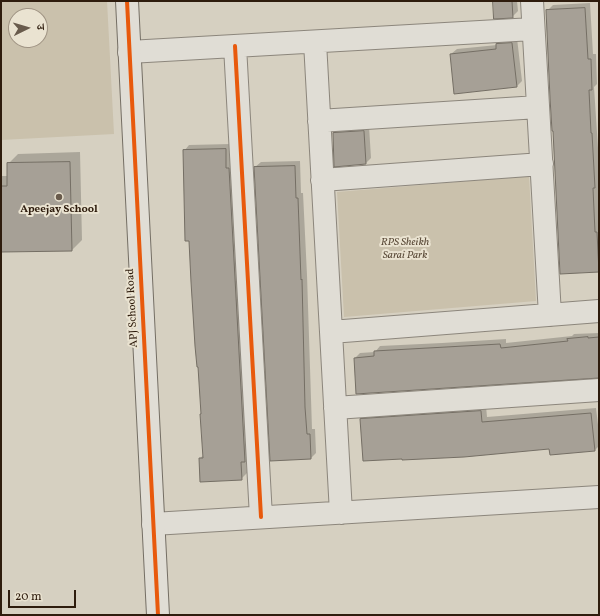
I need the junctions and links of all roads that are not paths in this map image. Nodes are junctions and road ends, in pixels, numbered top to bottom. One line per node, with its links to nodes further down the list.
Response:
1 (127, 1): 6 (street, APJ School Road)
2 (532, 1): 3 (street)
3 (534, 29): 4 (street); 7 (street)
4 (315, 42): 5 (street); 8 (street)
5 (235, 46): 6 (street); 18 (street)
6 (129, 52): 19 (street, APJ School Road)
7 (538, 108): 8 (street); 9 (street)
8 (319, 121): 10 (street)
9 (542, 164): 10 (street); 12 (street)
10 (322, 180): 13 (street)
11 (599, 311): 12 (street)
12 (550, 315): 13 (street)
13 (331, 332): 15 (street)
14 (599, 390): 15 (street)
15 (335, 408): 17 (street)
16 (599, 497): 17 (street)
17 (342, 513): 18 (street)
18 (261, 517): 19 (street)
19 (153, 524): 20 (street, APJ School Road)
20 (158, 615)

